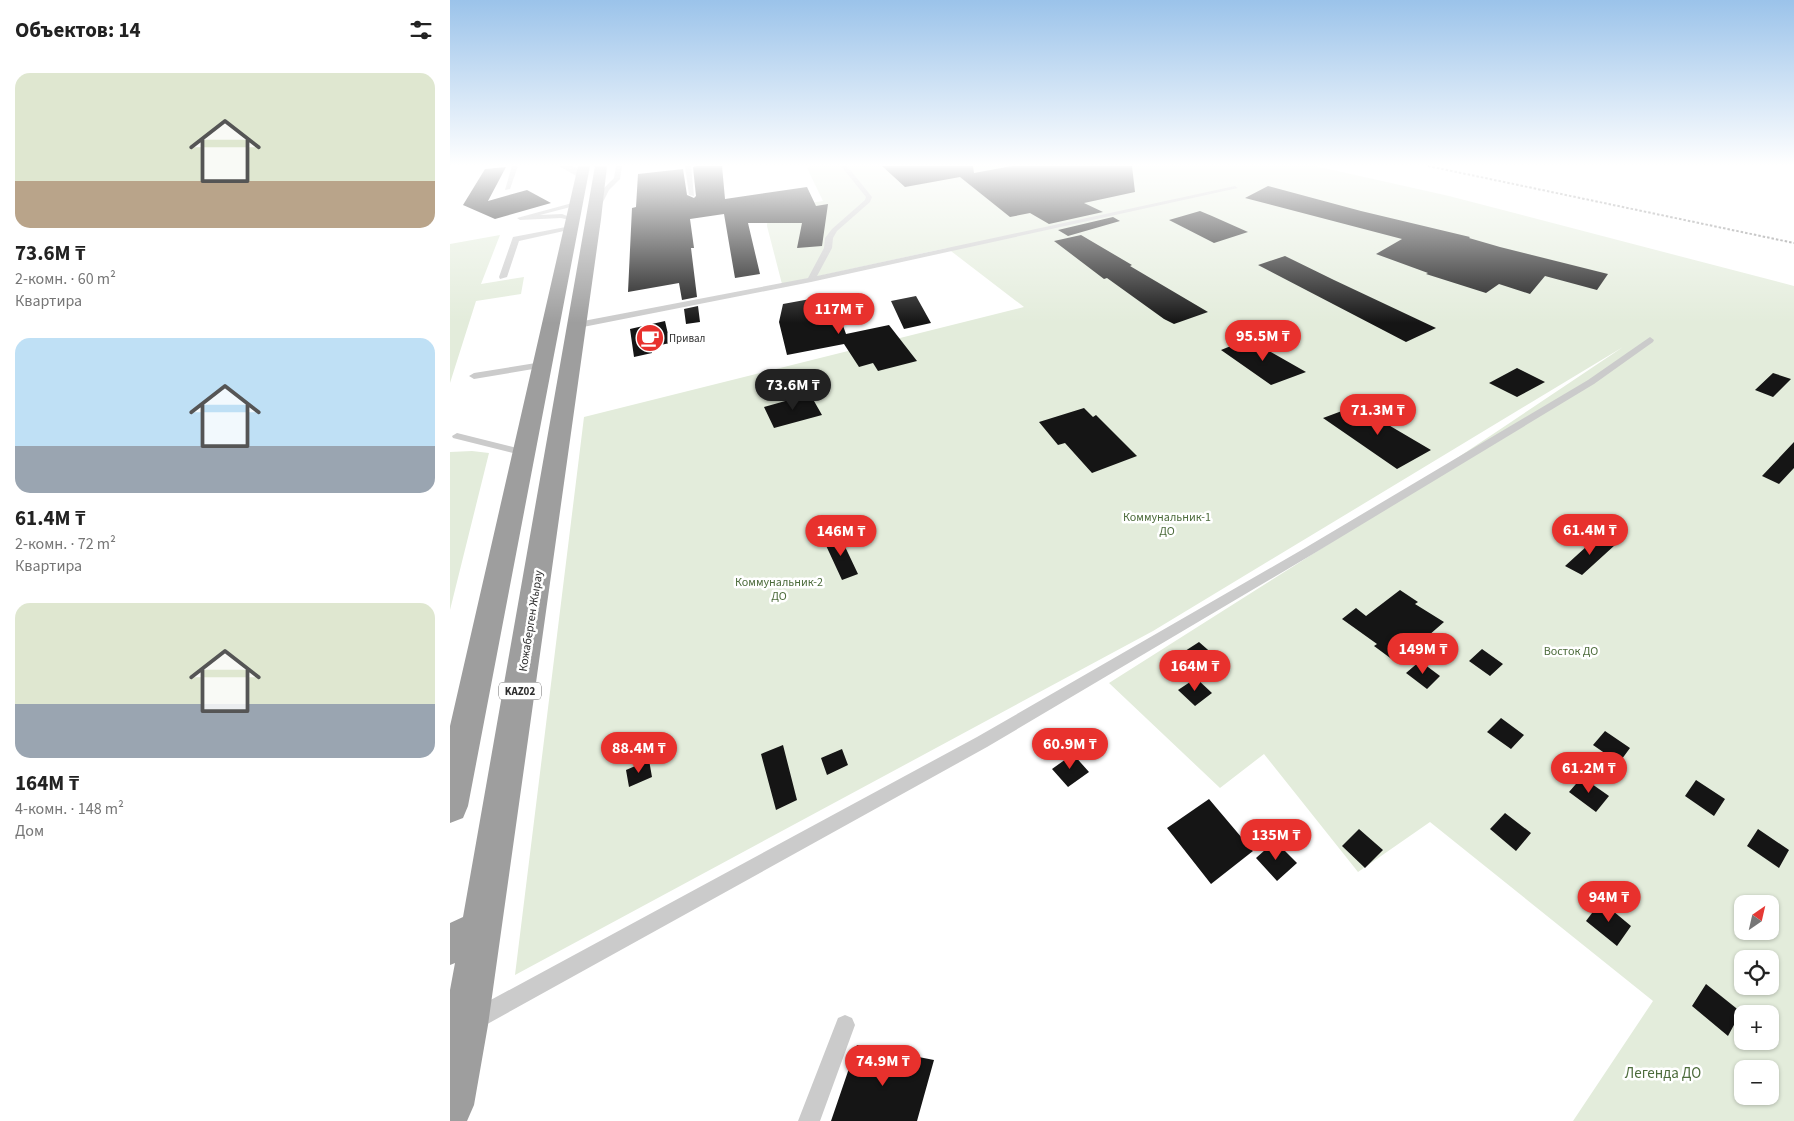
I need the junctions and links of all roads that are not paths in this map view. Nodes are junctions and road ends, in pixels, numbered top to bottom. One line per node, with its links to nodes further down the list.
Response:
1 (571, 218): 6 (lane)
2 (574, 218): 10 (highway)
3 (594, 218): 8 (highway, Кожаберген Жырау / KAZ02)
4 (848, 218): 7 (lane)
5 (1095, 218): 7 (lane)
6 (503, 277)
7 (811, 280): 8 (lane)
8 (578, 326): 17 (highway, Кожаберген Жырау / KAZ02)
9 (1650, 340): 19 (lane)
10 (542, 366): 11 (lane); 13 (highway)
11 (474, 376)
12 (457, 436): 13 (lane)
13 (525, 453): 14 (highway)
14 (469, 717): 15 (lane); 16 (highway)
15 (450, 738)
16 (450, 806)
17 (466, 937): 19 (highway, Кожаберген Жырау / KAZ02)
18 (845, 1025): 21 (lane)
19 (458, 1028): 20 (highway, Кожаберген Жырау / KAZ02)
20 (450, 1105)
21 (808, 1121)

